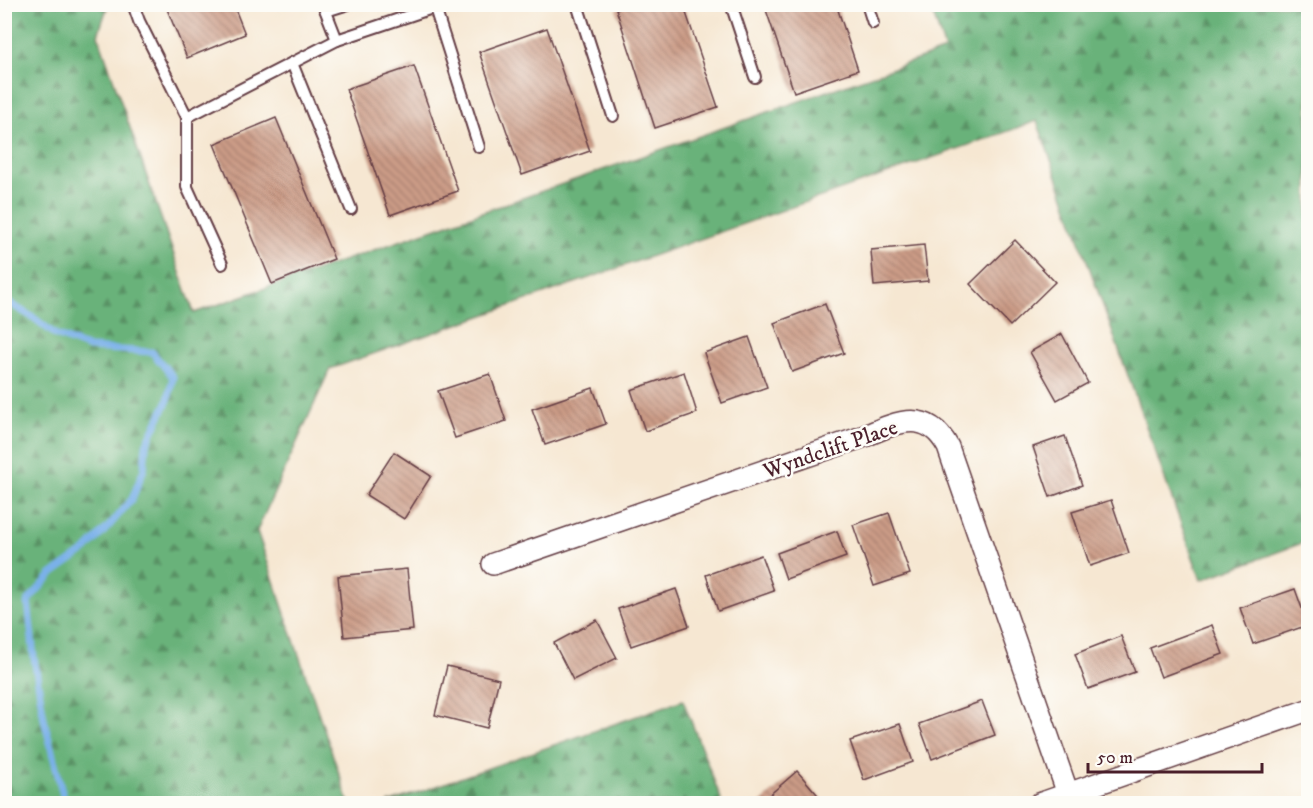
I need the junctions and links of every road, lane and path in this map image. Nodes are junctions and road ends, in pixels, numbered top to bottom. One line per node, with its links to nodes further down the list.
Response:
1 (134, 4): 13 (lane)
2 (348, 4): 7 (lane)
3 (577, 4): 12 (lane)
4 (731, 4): 11 (lane)
5 (867, 4): 8 (lane)
6 (440, 6): 9 (lane); 14 (lane)
7 (324, 8): 9 (lane)
8 (873, 23)
9 (337, 40): 10 (lane)
10 (292, 63): 13 (lane); 15 (lane)
11 (755, 77)
12 (613, 116)
13 (187, 117): 16 (lane)
14 (479, 147)
15 (351, 209)
16 (222, 264)
17 (494, 564): 19 (street, Wyndclift Place)
18 (1308, 710): 19 (street)
19 (1068, 794): 20 (street)
20 (1039, 804)

